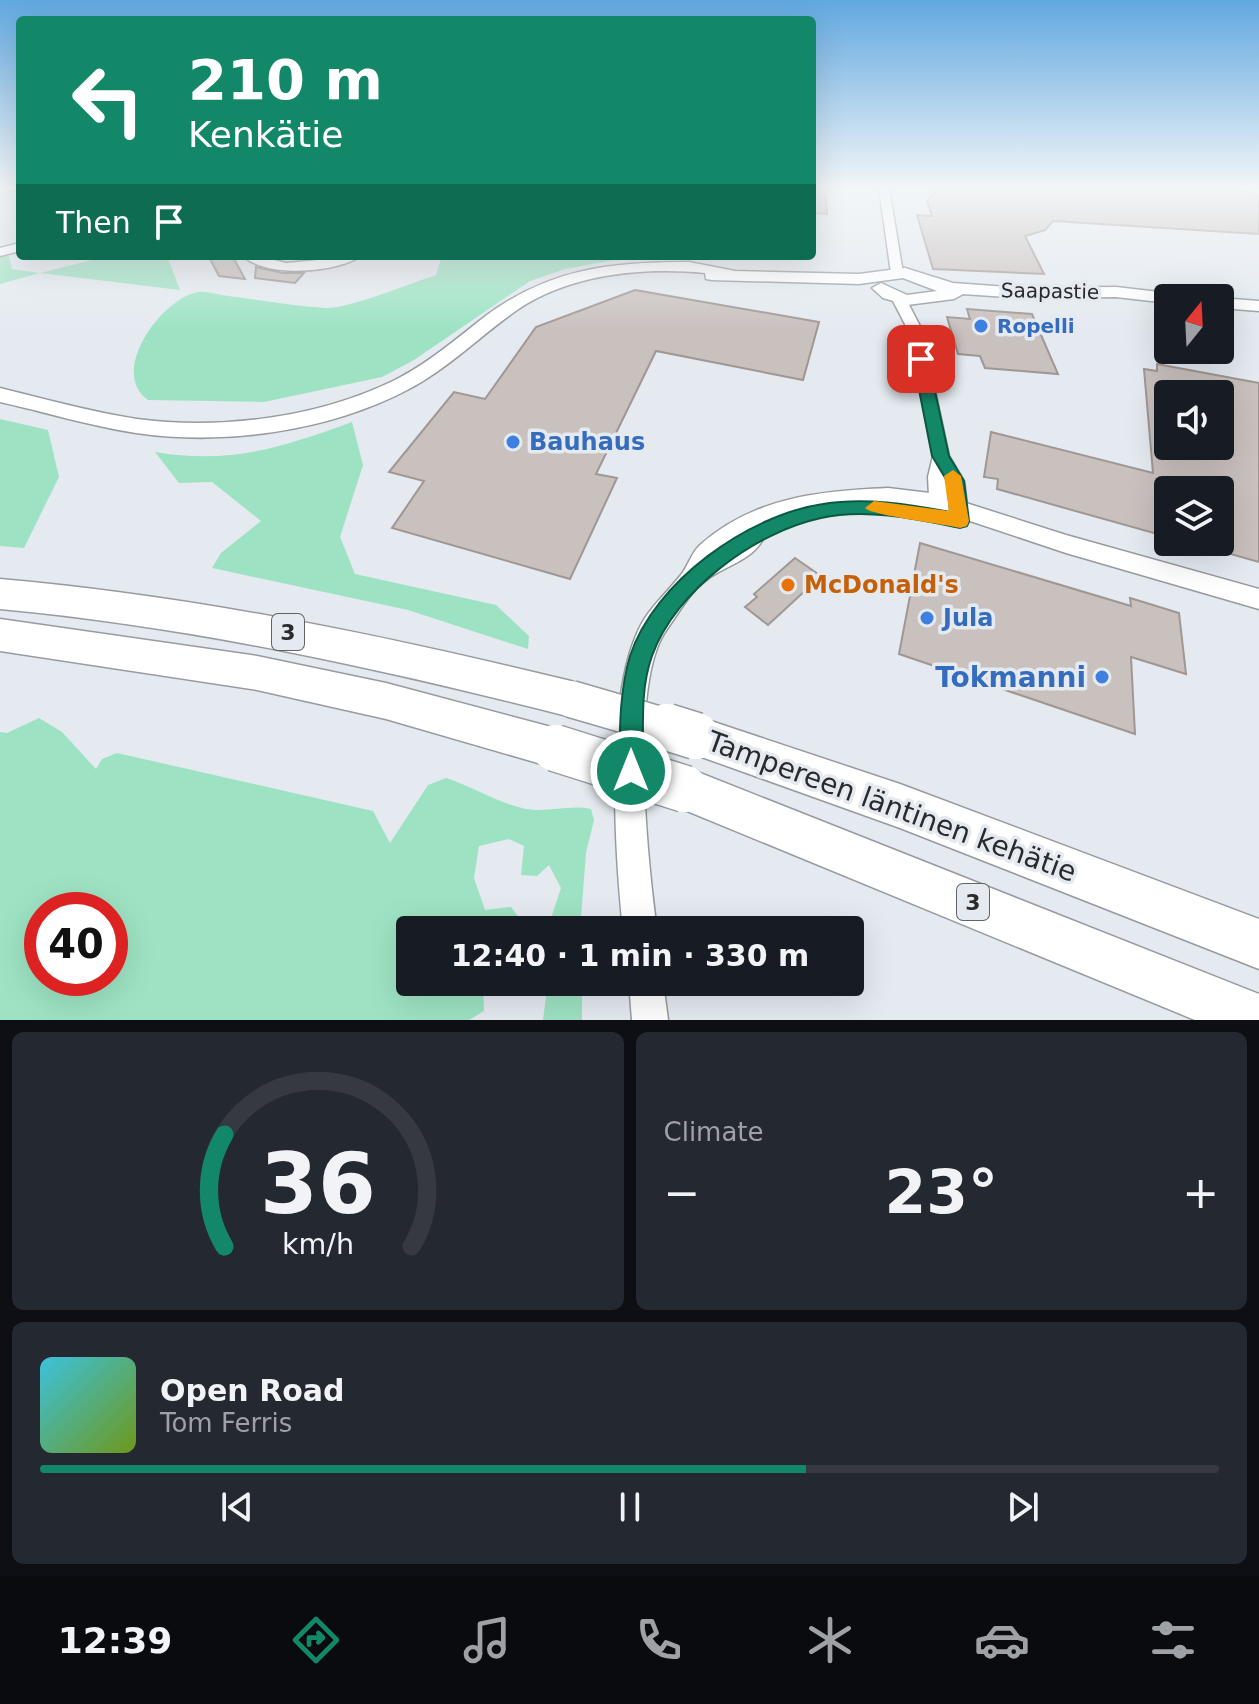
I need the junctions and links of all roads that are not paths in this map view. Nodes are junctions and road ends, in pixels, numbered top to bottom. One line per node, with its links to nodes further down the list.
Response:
1 (893, 236): 4 (street)
2 (255, 260): 3 (street)
3 (340, 260)
4 (893, 278): 5 (main road); 5 (main road); 9 (main road)
5 (920, 295): 6 (main road, Saapastie); 10 (street)
6 (1154, 299)
7 (1234, 304): 8 (main road)
8 (1259, 306)
9 (0, 395)
10 (949, 511): 12 (street); 14 (street)
11 (0, 594): 15 (highway, Tampereen läntinen kehätie / 3, bridge)
12 (1259, 599)
13 (0, 635): 18 (highway, 3, bridge)
14 (639, 916)
15 (1259, 944)
16 (647, 996): 17 (street)
17 (650, 1020)
18 (1259, 1020)

